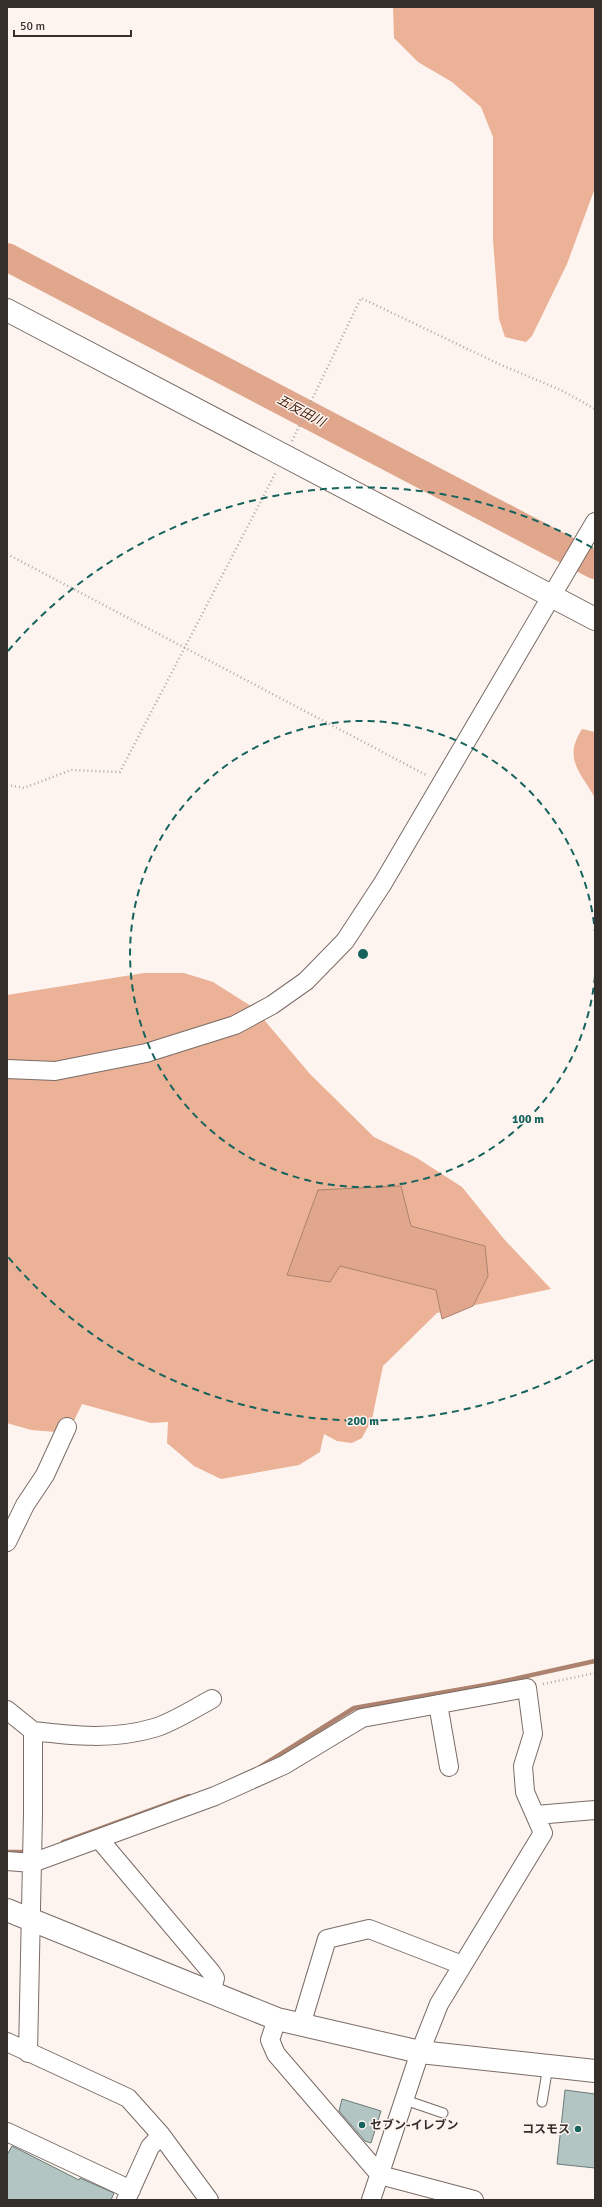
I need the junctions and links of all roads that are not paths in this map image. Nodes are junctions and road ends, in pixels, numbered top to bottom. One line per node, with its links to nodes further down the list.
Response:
1 (7, 310): 3 (street)
2 (595, 522): 3 (street)
3 (552, 597): 4 (street); 5 (street)
4 (595, 619)
5 (7, 1069)
6 (66, 1427): 7 (street)
7 (7, 1542)
8 (212, 1699): 11 (street)
9 (438, 1704): 12 (street); 14 (street); 15 (street)
10 (7, 1710): 11 (street)
11 (33, 1731): 16 (street)
12 (449, 1767)
13 (595, 1810): 14 (street)
14 (536, 1815): 20 (street)
15 (99, 1839): 16 (street); 21 (street)
16 (32, 1854): 17 (street); 19 (street)
17 (7, 1861)
18 (7, 1910): 19 (street)
19 (30, 1920): 21 (street); 26 (street)
20 (462, 1965): 23 (street); 25 (street)
21 (211, 1994): 22 (street)
22 (277, 2019): 23 (street); 34 (street)
23 (301, 2025): 25 (street)
24 (7, 2042): 26 (street)
25 (420, 2052): 27 (street); 29 (street)
26 (28, 2053): 33 (street)
27 (548, 2066): 28 (street); 30 (lane)
28 (595, 2071)
29 (405, 2100): 31 (lane); 34 (street)
30 (542, 2102)
31 (443, 2113)
32 (7, 2132): 35 (street)
33 (162, 2135): 35 (street); 36 (street)
34 (380, 2175): 37 (street); 38 (street)
35 (129, 2195)
36 (209, 2200)
37 (371, 2200)
38 (474, 2200)

